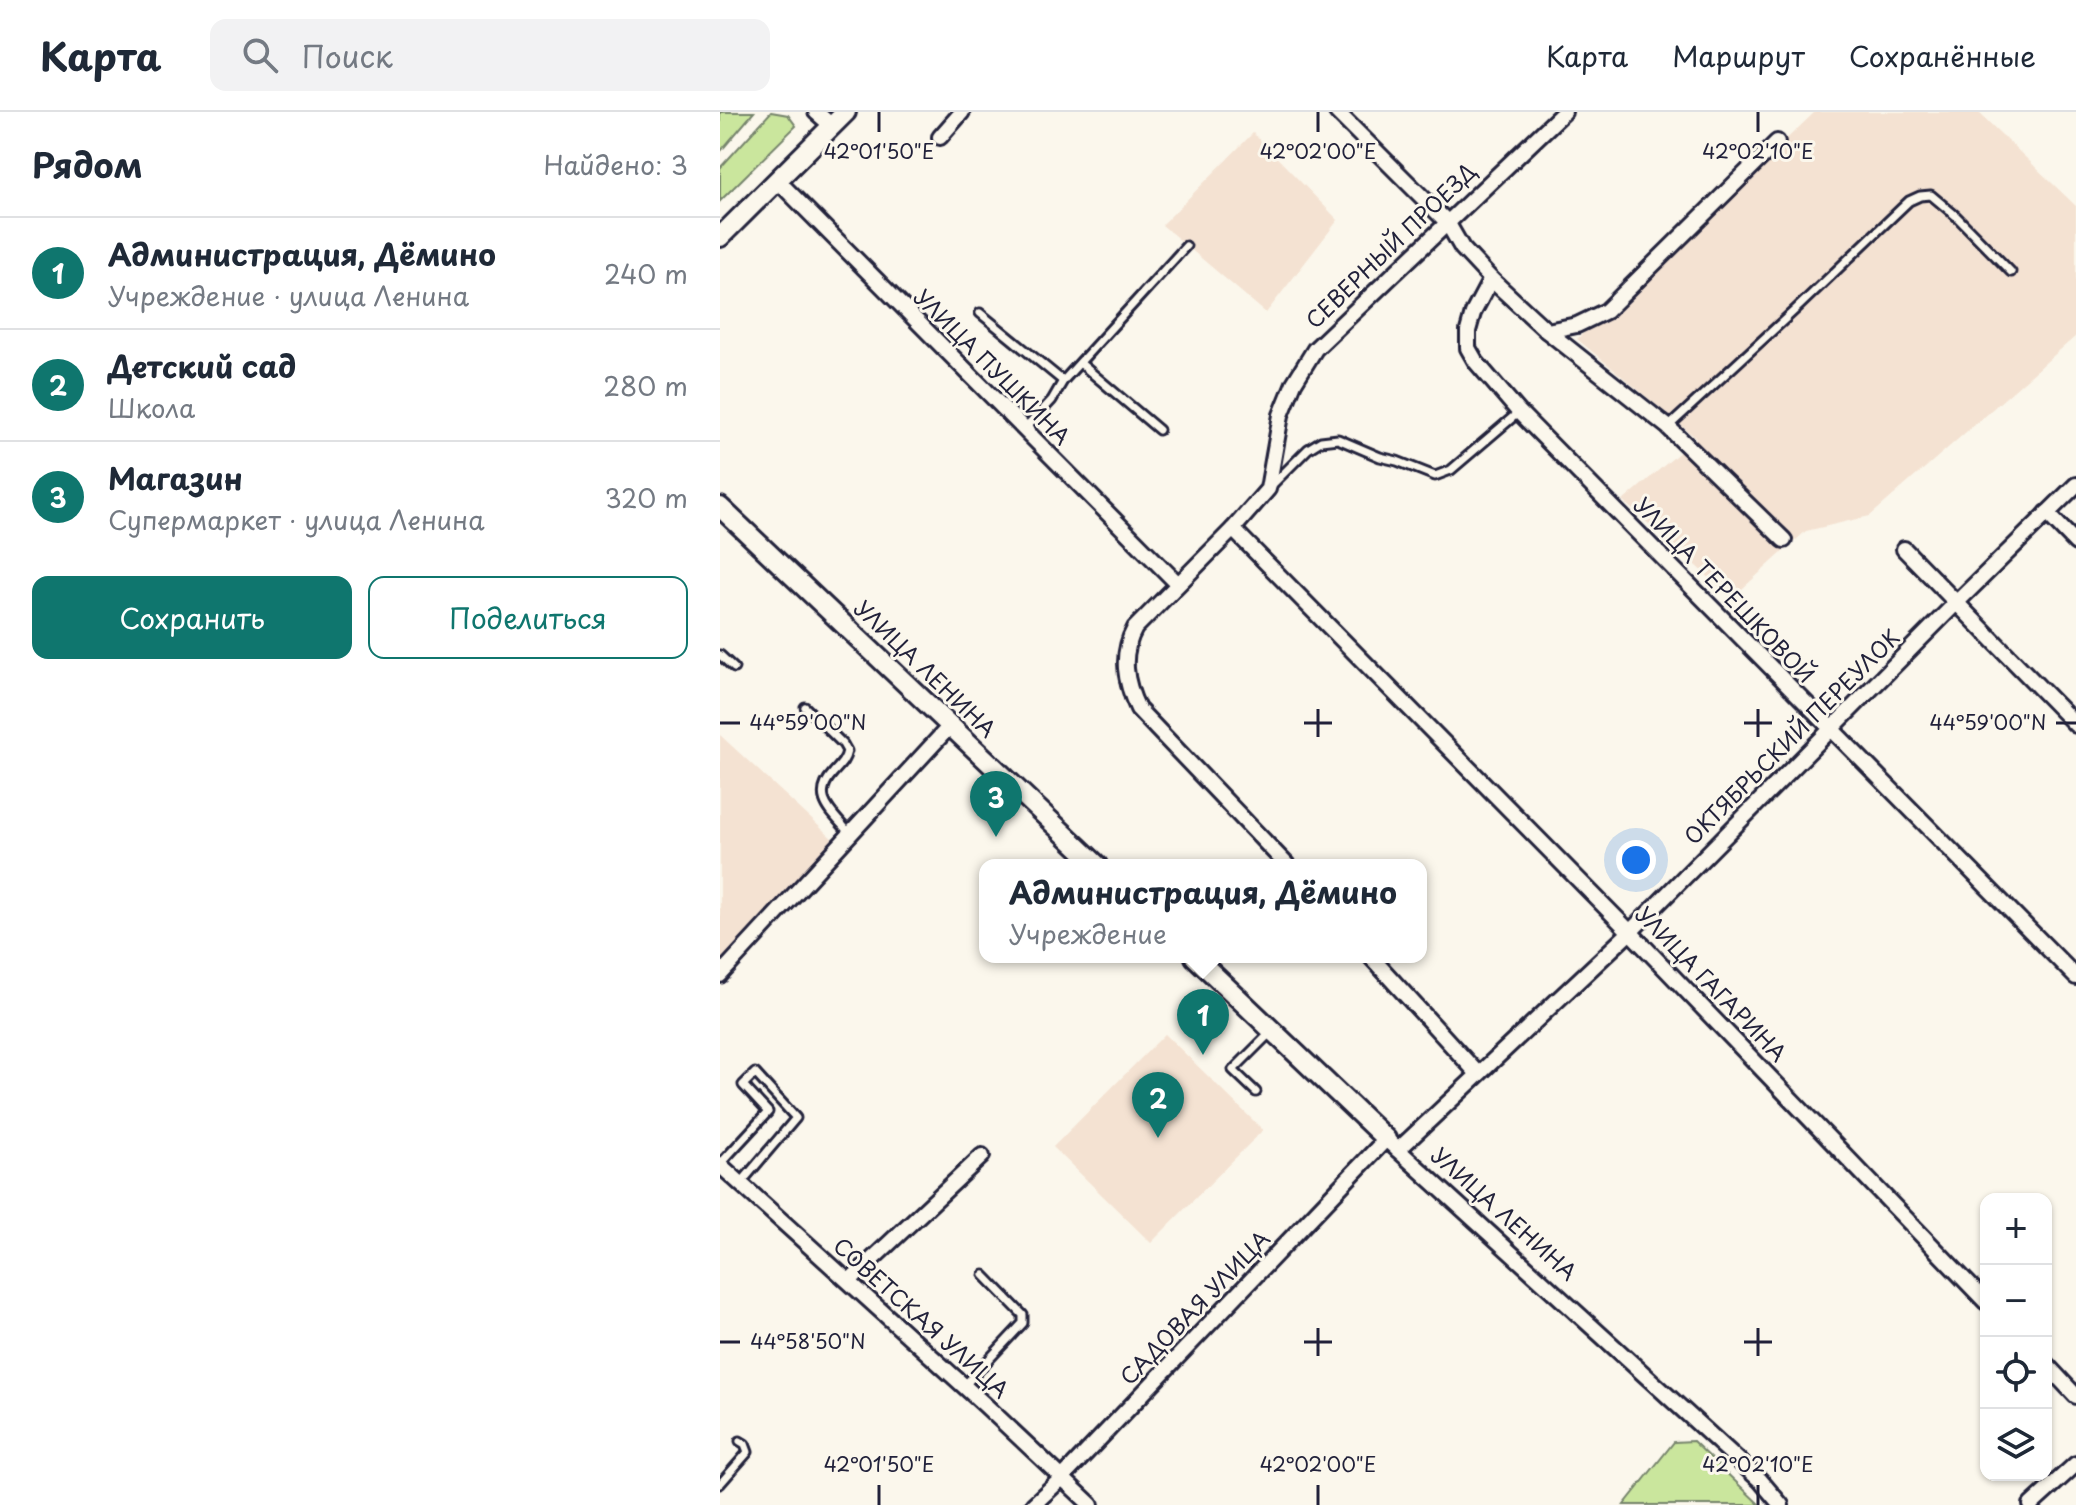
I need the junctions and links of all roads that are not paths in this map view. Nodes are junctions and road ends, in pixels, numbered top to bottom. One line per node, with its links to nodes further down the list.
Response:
1 (816, 112): 6 (street)
2 (846, 112): 6 (street)
3 (962, 112): 7 (street)
4 (1337, 112): 10 (street)
5 (1564, 112): 10 (street, СЕВЕРНЫЙ ПРОЕЗД)
6 (832, 126): 9 (street)
7 (940, 137)
8 (1777, 142): 16 (street)
9 (777, 180): 11 (street); 21 (street, УЛИЦА ПУШКИНА)
10 (1447, 222): 14 (street); 24 (street, СЕВЕРНЫЙ ПРОЕЗД)
11 (720, 237)
12 (1186, 246): 17 (lane)
13 (2011, 272): 20 (lane)
14 (1491, 279): 16 (street); 19 (street, УЛИЦА ТЕРЕШКОВОЙ)
15 (980, 313): 18 (lane)
16 (1547, 331): 20 (street)
17 (1080, 363): 18 (lane); 22 (lane)
18 (1063, 381): 21 (lane)
19 (1519, 412): 24 (lane); 38 (street, УЛИЦА ТЕРЕШКОВОЙ)
20 (1668, 427): 28 (street)
21 (1024, 430): 31 (street, УЛИЦА ПУШКИНА)
22 (1159, 430)
23 (2076, 485): 26 (street, ОКТЯБРЬСКИЙ ПЕРЕУЛОК)
24 (1268, 489): 27 (street)
25 (720, 507): 37 (street, УЛИЦА ЛЕНИНА)
26 (2047, 513): 29 (street); 32 (street, ОКТЯБРЬСКИЙ ПЕРЕУЛОК)
27 (1233, 529): 31 (street); 42 (street, УЛИЦА ГАГАРИНА)
28 (1784, 540)
29 (2076, 543)
30 (1904, 549): 32 (street)
31 (1177, 583): 41 (street)
32 (1957, 602): 36 (street); 38 (street, ОКТЯБРЬСКИЙ ПЕРЕУЛОК)
33 (720, 655): 34 (lane)
34 (734, 668)
35 (805, 707): 39 (lane)
36 (2076, 725)
37 (950, 726): 39 (street); 40 (street, УЛИЦА ЛЕНИНА)
38 (1831, 730): 42 (street, ОКТЯБРЬСКИЙ ПЕРЕУЛОК); 46 (street, УЛИЦА ТЕРЕШКОВОЙ)
39 (850, 834): 45 (street)
40 (1091, 859)
41 (1281, 859)
42 (1630, 932): 48 (street, ОКТЯБРЬСКИЙ ПЕРЕУЛОК); 58 (street, УЛИЦА ГАГАРИНА)
43 (1201, 963): 47 (street, УЛИЦА ЛЕНИНА)
44 (1376, 963): 48 (street)
45 (720, 975)
46 (2076, 977)
47 (1272, 1030): 49 (lane); 52 (street, УЛИЦА ЛЕНИНА)
48 (1478, 1074): 52 (street, ОКТЯБРЬСКИЙ ПЕРЕУЛОК)
49 (1256, 1092)
50 (778, 1100): 51 (lane); 51 (lane); 55 (lane)
51 (768, 1112): 54 (lane)
52 (1392, 1144): 64 (street, САДОВАЯ УЛИЦА); 68 (street, УЛИЦА ЛЕНИНА)
53 (982, 1156): 57 (street)
54 (720, 1164): 55 (street, СОВЕТСКАЯ УЛИЦА)
55 (740, 1184): 57 (street, СОВЕТСКАЯ УЛИЦА)
56 (984, 1275): 60 (lane)
57 (849, 1281): 60 (street, СОВЕТСКАЯ УЛИЦА)
58 (1980, 1296)
59 (2052, 1370): 61 (street)
60 (964, 1386): 64 (street, СОВЕТСКАЯ УЛИЦА)
61 (2076, 1396)
62 (740, 1441): 65 (lane)
63 (2076, 1464): 69 (street)
64 (1062, 1478): 66 (street, САДОВАЯ УЛИЦА); 67 (street, СОВЕТСКАЯ УЛИЦА)
65 (720, 1484)
66 (1033, 1505)
67 (1091, 1505)
68 (1781, 1505)
69 (2031, 1505)

